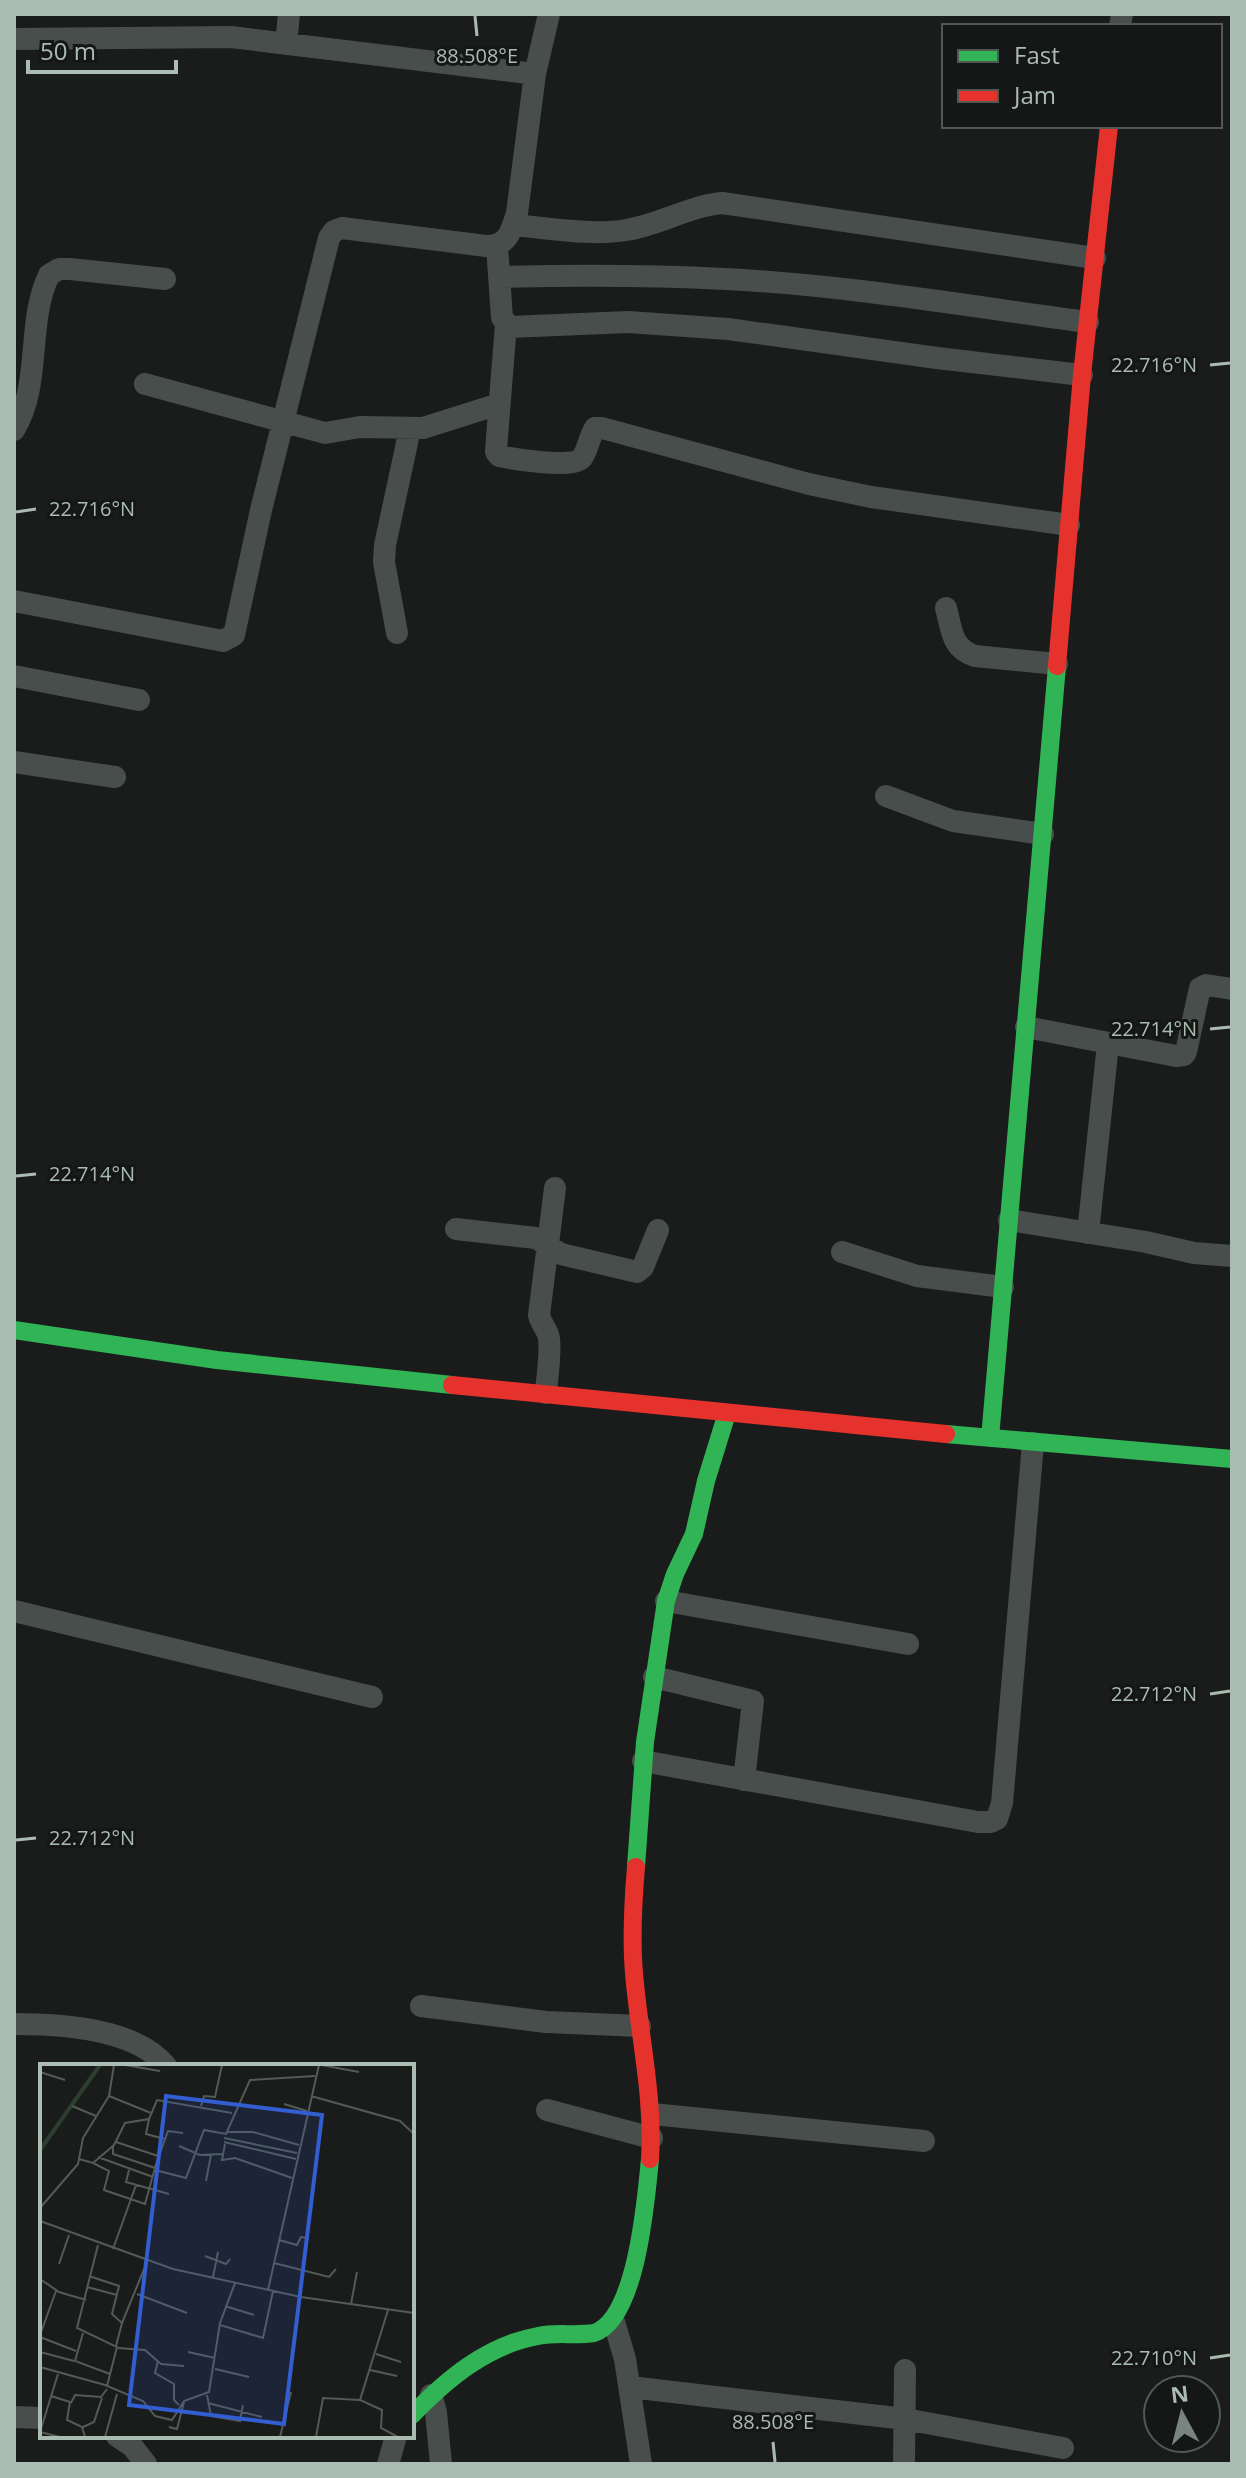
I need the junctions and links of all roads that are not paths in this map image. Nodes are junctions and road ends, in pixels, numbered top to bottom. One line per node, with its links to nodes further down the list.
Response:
1 (289, 14): 4 (street)
2 (549, 14): 5 (street)
3 (14, 39): 4 (street)
4 (286, 44): 5 (street)
5 (535, 74): 7 (street)
6 (1109, 128): 9 (street)
7 (513, 225): 8 (street); 9 (street)
8 (497, 246): 10 (street); 18 (street)
9 (1095, 258): 12 (street)
10 (499, 277): 12 (street); 13 (street)
11 (165, 279): 14 (street)
12 (1088, 322): 15 (street)
13 (506, 324): 15 (street); 17 (street)
14 (24, 343): 20 (street)
15 (1082, 375): 21 (street)
16 (145, 384): 18 (street)
17 (499, 404): 19 (street); 21 (street)
18 (283, 420): 19 (street); 22 (street)
19 (410, 429): 24 (street)
20 (14, 430)
21 (1069, 525): 25 (street)
22 (14, 601)
23 (946, 608): 25 (street)
24 (397, 633)
25 (1057, 664): 31 (street)
26 (14, 676): 27 (street)
27 (139, 700)
28 (14, 762): 29 (street)
29 (115, 777)
30 (886, 796): 31 (street)
31 (1043, 834): 33 (street)
32 (1232, 989): 34 (street)
33 (1026, 1027): 34 (street); 36 (street)
34 (1108, 1044): 39 (street)
35 (555, 1188): 40 (street)
36 (1009, 1220): 39 (street); 43 (street)
37 (456, 1229): 40 (street)
38 (658, 1230): 40 (street)
39 (1088, 1233): 42 (street)
40 (546, 1245): 45 (street)
41 (842, 1252): 43 (street)
42 (1232, 1256)
43 (1003, 1287): 47 (street)
44 (14, 1330): 45 (street)
45 (546, 1393): 46 (street)
46 (727, 1413): 47 (street); 50 (street)
47 (990, 1438): 48 (street)
48 (1033, 1443): 49 (street); 56 (street)
49 (1232, 1459)
50 (666, 1601): 52 (street); 53 (street)
51 (14, 1611): 54 (street)
52 (908, 1644)
53 (654, 1677): 55 (street); 56 (street)
54 (372, 1697)
55 (643, 1761): 56 (street); 59 (street)
56 (744, 1780)
57 (421, 2006): 59 (street)
58 (14, 2024): 60 (street)
59 (640, 2026): 62 (street)
60 (164, 2064)
61 (547, 2110): 63 (street)
62 (652, 2114): 63 (street); 64 (street)
63 (652, 2138): 65 (street)
64 (924, 2141)
65 (614, 2322): 67 (street); 68 (street)
66 (905, 2370): 72 (street)
67 (630, 2387): 72 (street); 79 (street)
68 (431, 2395): 69 (street); 78 (street)
69 (414, 2413)
70 (14, 2417): 71 (street)
71 (40, 2418)
72 (905, 2419): 75 (street); 80 (street)
73 (120, 2438): 76 (street)
74 (395, 2438): 77 (street)
75 (1063, 2448)
76 (146, 2464)
77 (388, 2464)
78 (441, 2464)
79 (641, 2464)
80 (904, 2464)

